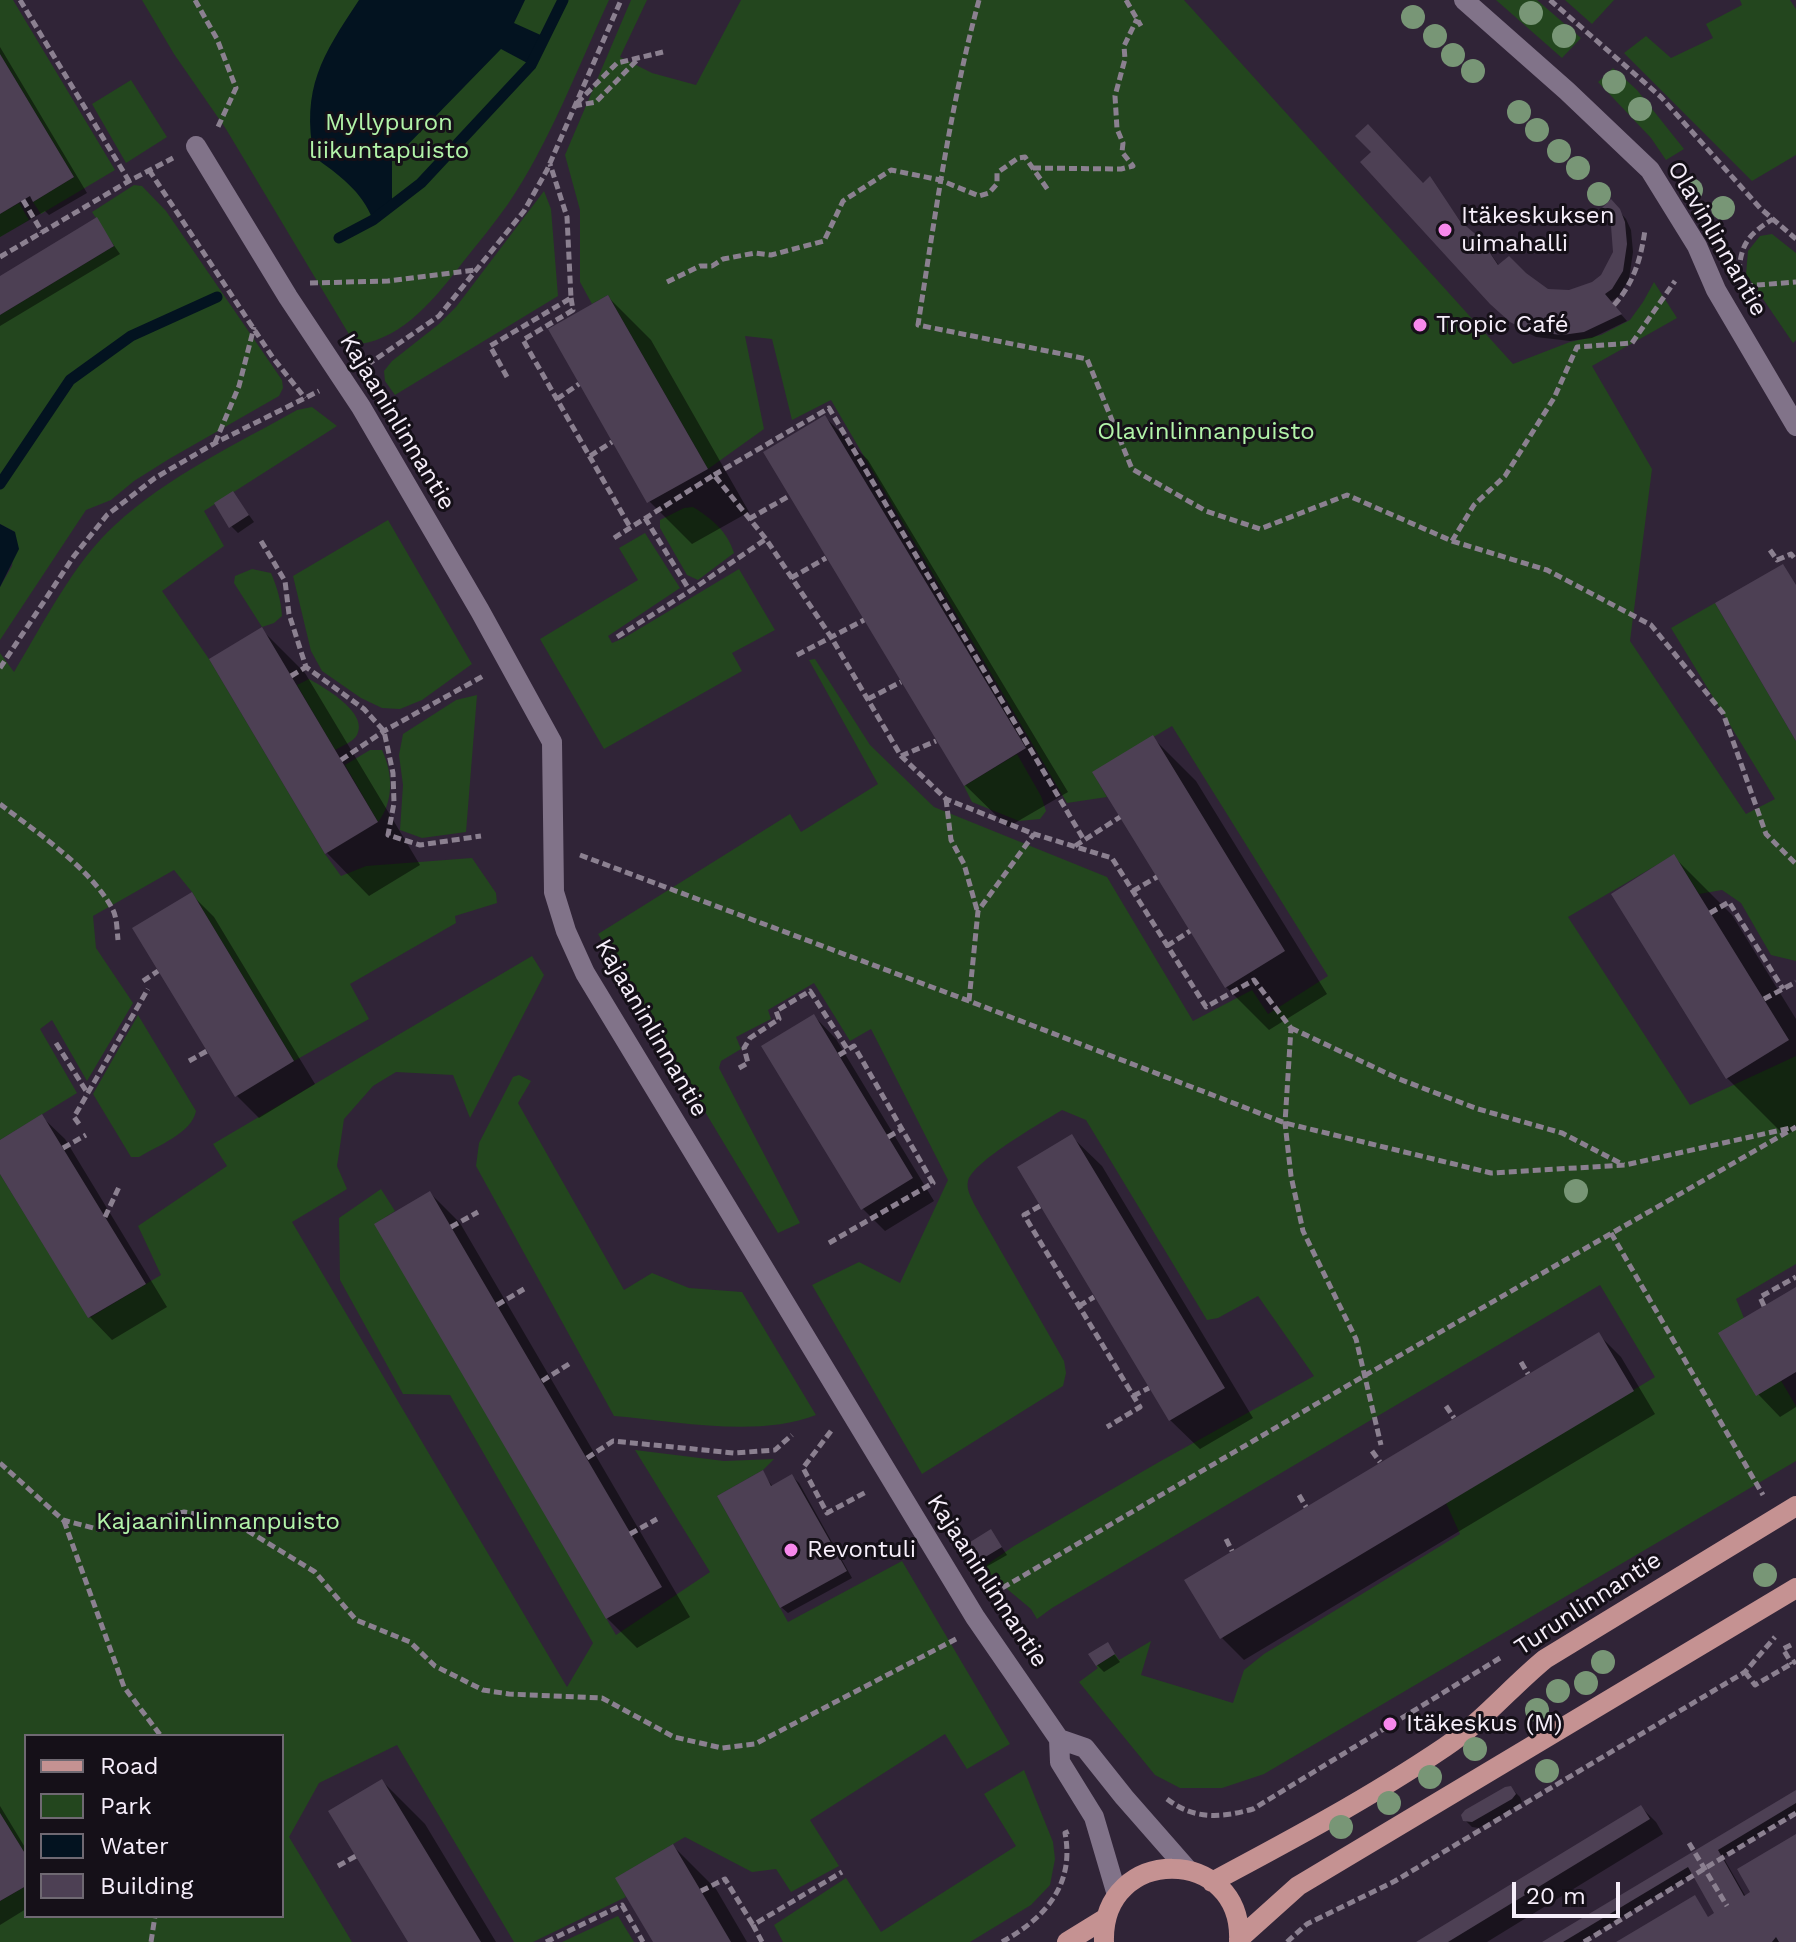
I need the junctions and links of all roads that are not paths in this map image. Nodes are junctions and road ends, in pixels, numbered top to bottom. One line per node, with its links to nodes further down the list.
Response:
1 (1464, 0): 3 (street, Olavinlinnantie)
2 (196, 146): 6 (street, Kajaaninlinnantie)
3 (1796, 426)
4 (1796, 1506): 8 (main road, Turunlinnantie)
5 (1796, 1588): 11 (main road)
6 (1059, 1739): 7 (street, Kajaaninlinnantie); 9 (street, Kajaaninlinnantie)
7 (1188, 1870): 8 (main road); 9 (main road)
8 (1212, 1882): 11 (main road)
9 (1117, 1895): 10 (main road)
10 (1106, 1918): 12 (main road); 13 (main road)
11 (1239, 1940)
12 (1067, 1942)
13 (1104, 1942)

